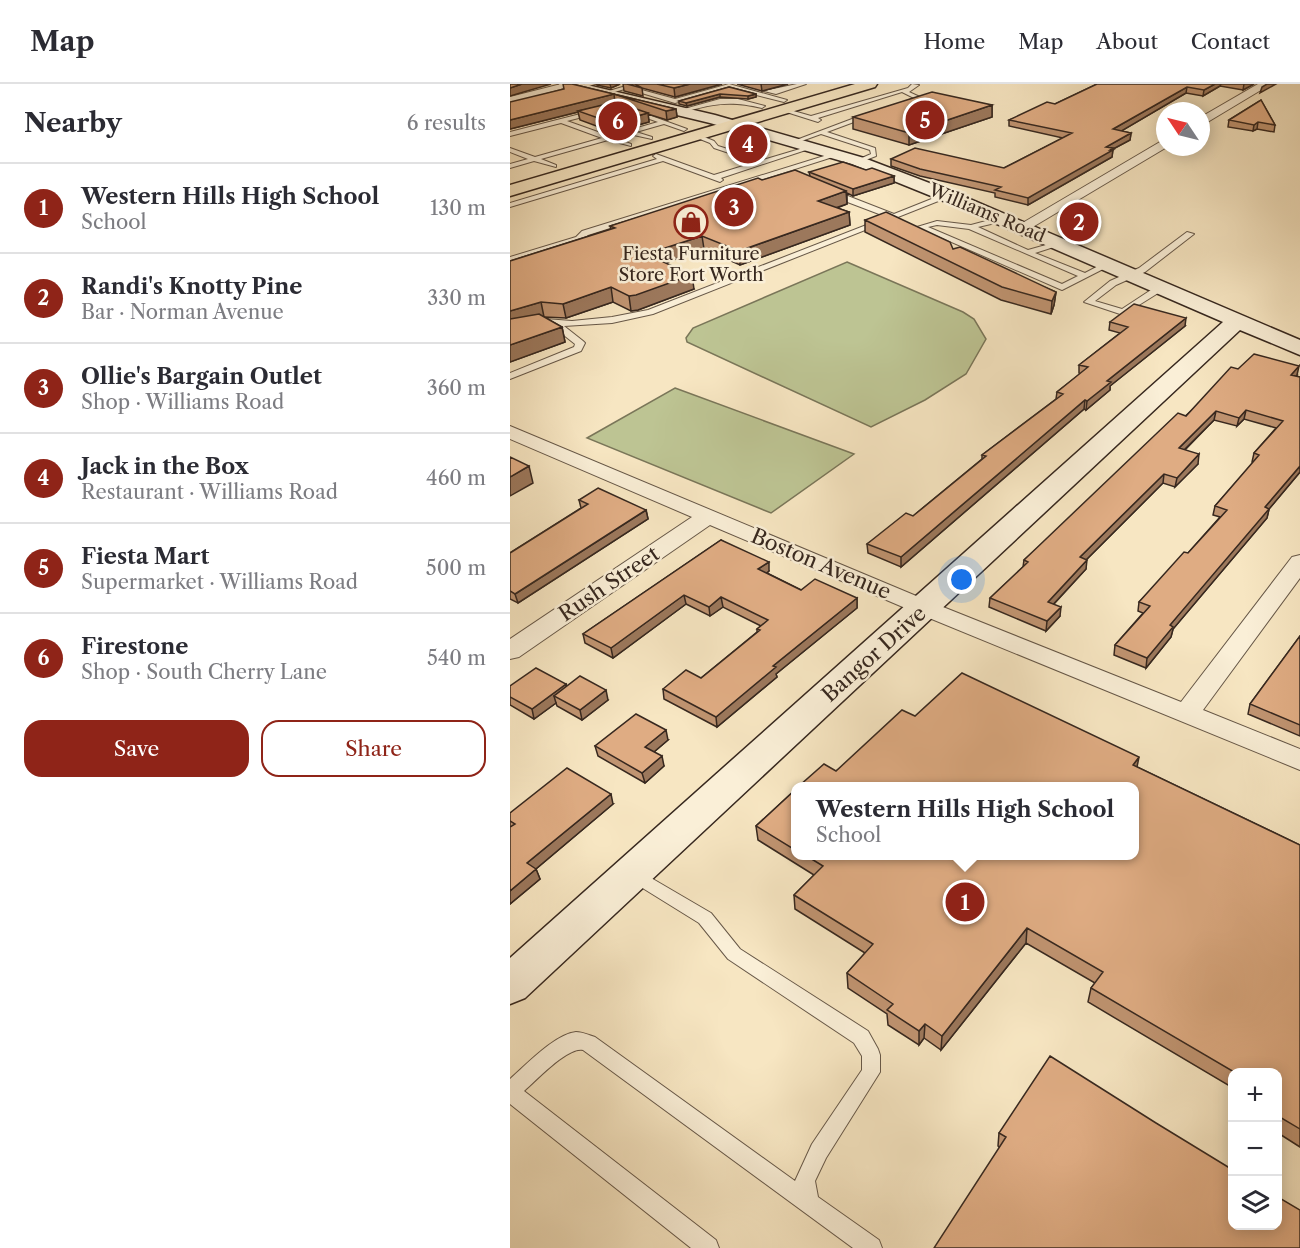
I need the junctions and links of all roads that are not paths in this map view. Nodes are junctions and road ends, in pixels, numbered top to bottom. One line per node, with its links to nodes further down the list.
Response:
1 (710, 84): 9 (lane); 17 (lane)
2 (738, 84): 14 (lane)
3 (774, 84): 14 (lane)
4 (870, 84): 11 (main road)
5 (917, 84): 12 (lane)
6 (1266, 84): 25 (street)
7 (651, 86): 17 (lane)
8 (574, 87): 16 (street); 17 (street, Williams Road); 21 (lane)
9 (722, 88): 14 (lane); 17 (lane)
10 (807, 88): 11 (main road); 14 (main road)
11 (839, 89): 14 (main road); 18 (lane)
12 (906, 89): 13 (lane); 18 (lane)
13 (918, 96): 15 (lane); 19 (lane)
14 (786, 99): 20 (main road); 26 (lane); 30 (main road)
15 (929, 99)
16 (510, 100)
17 (634, 100): 22 (street, Williams Road); 29 (lane)
18 (868, 101): 26 (lane)
19 (899, 105)
20 (762, 106): 22 (lane); 27 (main road)
21 (510, 107)
22 (686, 109): 27 (street, Williams Road)
23 (606, 110): 28 (lane)
24 (879, 112): 31 (lane)
25 (1210, 117)
26 (811, 118): 31 (lane)
27 (715, 120): 30 (street, Williams Road); 32 (main road)
28 (561, 121): 33 (lane); 34 (lane)
29 (664, 122): 32 (lane); 36 (lane)
30 (733, 125): 32 (main road); 35 (street, Williams Road)
31 (838, 125): 35 (lane)
32 (690, 132): 36 (main road); 43 (lane)
33 (510, 135)
34 (609, 138): 36 (lane); 36 (lane); 40 (lane)
35 (809, 140): 39 (street, Williams Road); 42 (lane); 43 (lane)
36 (638, 142): 41 (lane); 45 (main road)
37 (1156, 148): 59 (street)
38 (510, 150): 40 (lane)
39 (837, 154): 42 (street, Williams Road); 46 (lane)
40 (535, 159): 44 (lane); 45 (lane)
41 (663, 159): 47 (lane); 50 (lane)
42 (858, 161): 54 (street, Williams Road)
43 (762, 162): 47 (lane)
44 (510, 166)
45 (557, 171): 48 (main road); 50 (lane); 52 (main road)
46 (778, 171): 49 (lane); 51 (lane)
47 (713, 178): 51 (lane)
48 (510, 179)
49 (796, 179)
50 (578, 185): 55 (lane)
51 (734, 186): 63 (lane)
52 (510, 191)
53 (827, 191): 56 (lane)
54 (947, 196): 56 (lane); 57 (street, Williams Road)
55 (510, 206)
56 (894, 217): 69 (lane)
57 (1001, 219): 58 (lane); 59 (street, Williams Road)
58 (971, 227): 62 (lane); 65 (lane)
59 (1021, 228): 61 (street, Williams Road)
60 (1190, 234): 66 (lane)
61 (1057, 243): 62 (lane); 64 (street, Williams Road)
62 (1028, 253): 65 (lane)
63 (510, 260)
64 (1107, 265): 65 (lane); 66 (street, Williams Road)
65 (1083, 275)
66 (1130, 275): 67 (street, Williams Road); 67 (lane)
67 (1160, 288): 68 (street, Williams Road)
68 (1238, 321): 71 (street, Williams Road); 76 (street, Bangor Drive)
69 (554, 323): 70 (lane); 72 (lane)
70 (510, 330)
71 (1300, 348)
72 (510, 376)
73 (510, 432): 74 (street, Boston Avenue)
74 (708, 516): 76 (street, Boston Avenue); 77 (street, Rush Street)
75 (1300, 562): 78 (street)
76 (924, 608): 78 (street, Boston Avenue); 80 (street, Bangor Drive)
77 (510, 651)
78 (1187, 713): 79 (street, Boston Avenue)
79 (1300, 760)
80 (632, 873): 81 (street, Bangor Drive); 83 (lane)
81 (510, 985)
82 (510, 1092): 83 (lane); 84 (lane)
83 (809, 1203): 85 (lane)
84 (708, 1248)
85 (871, 1248)

